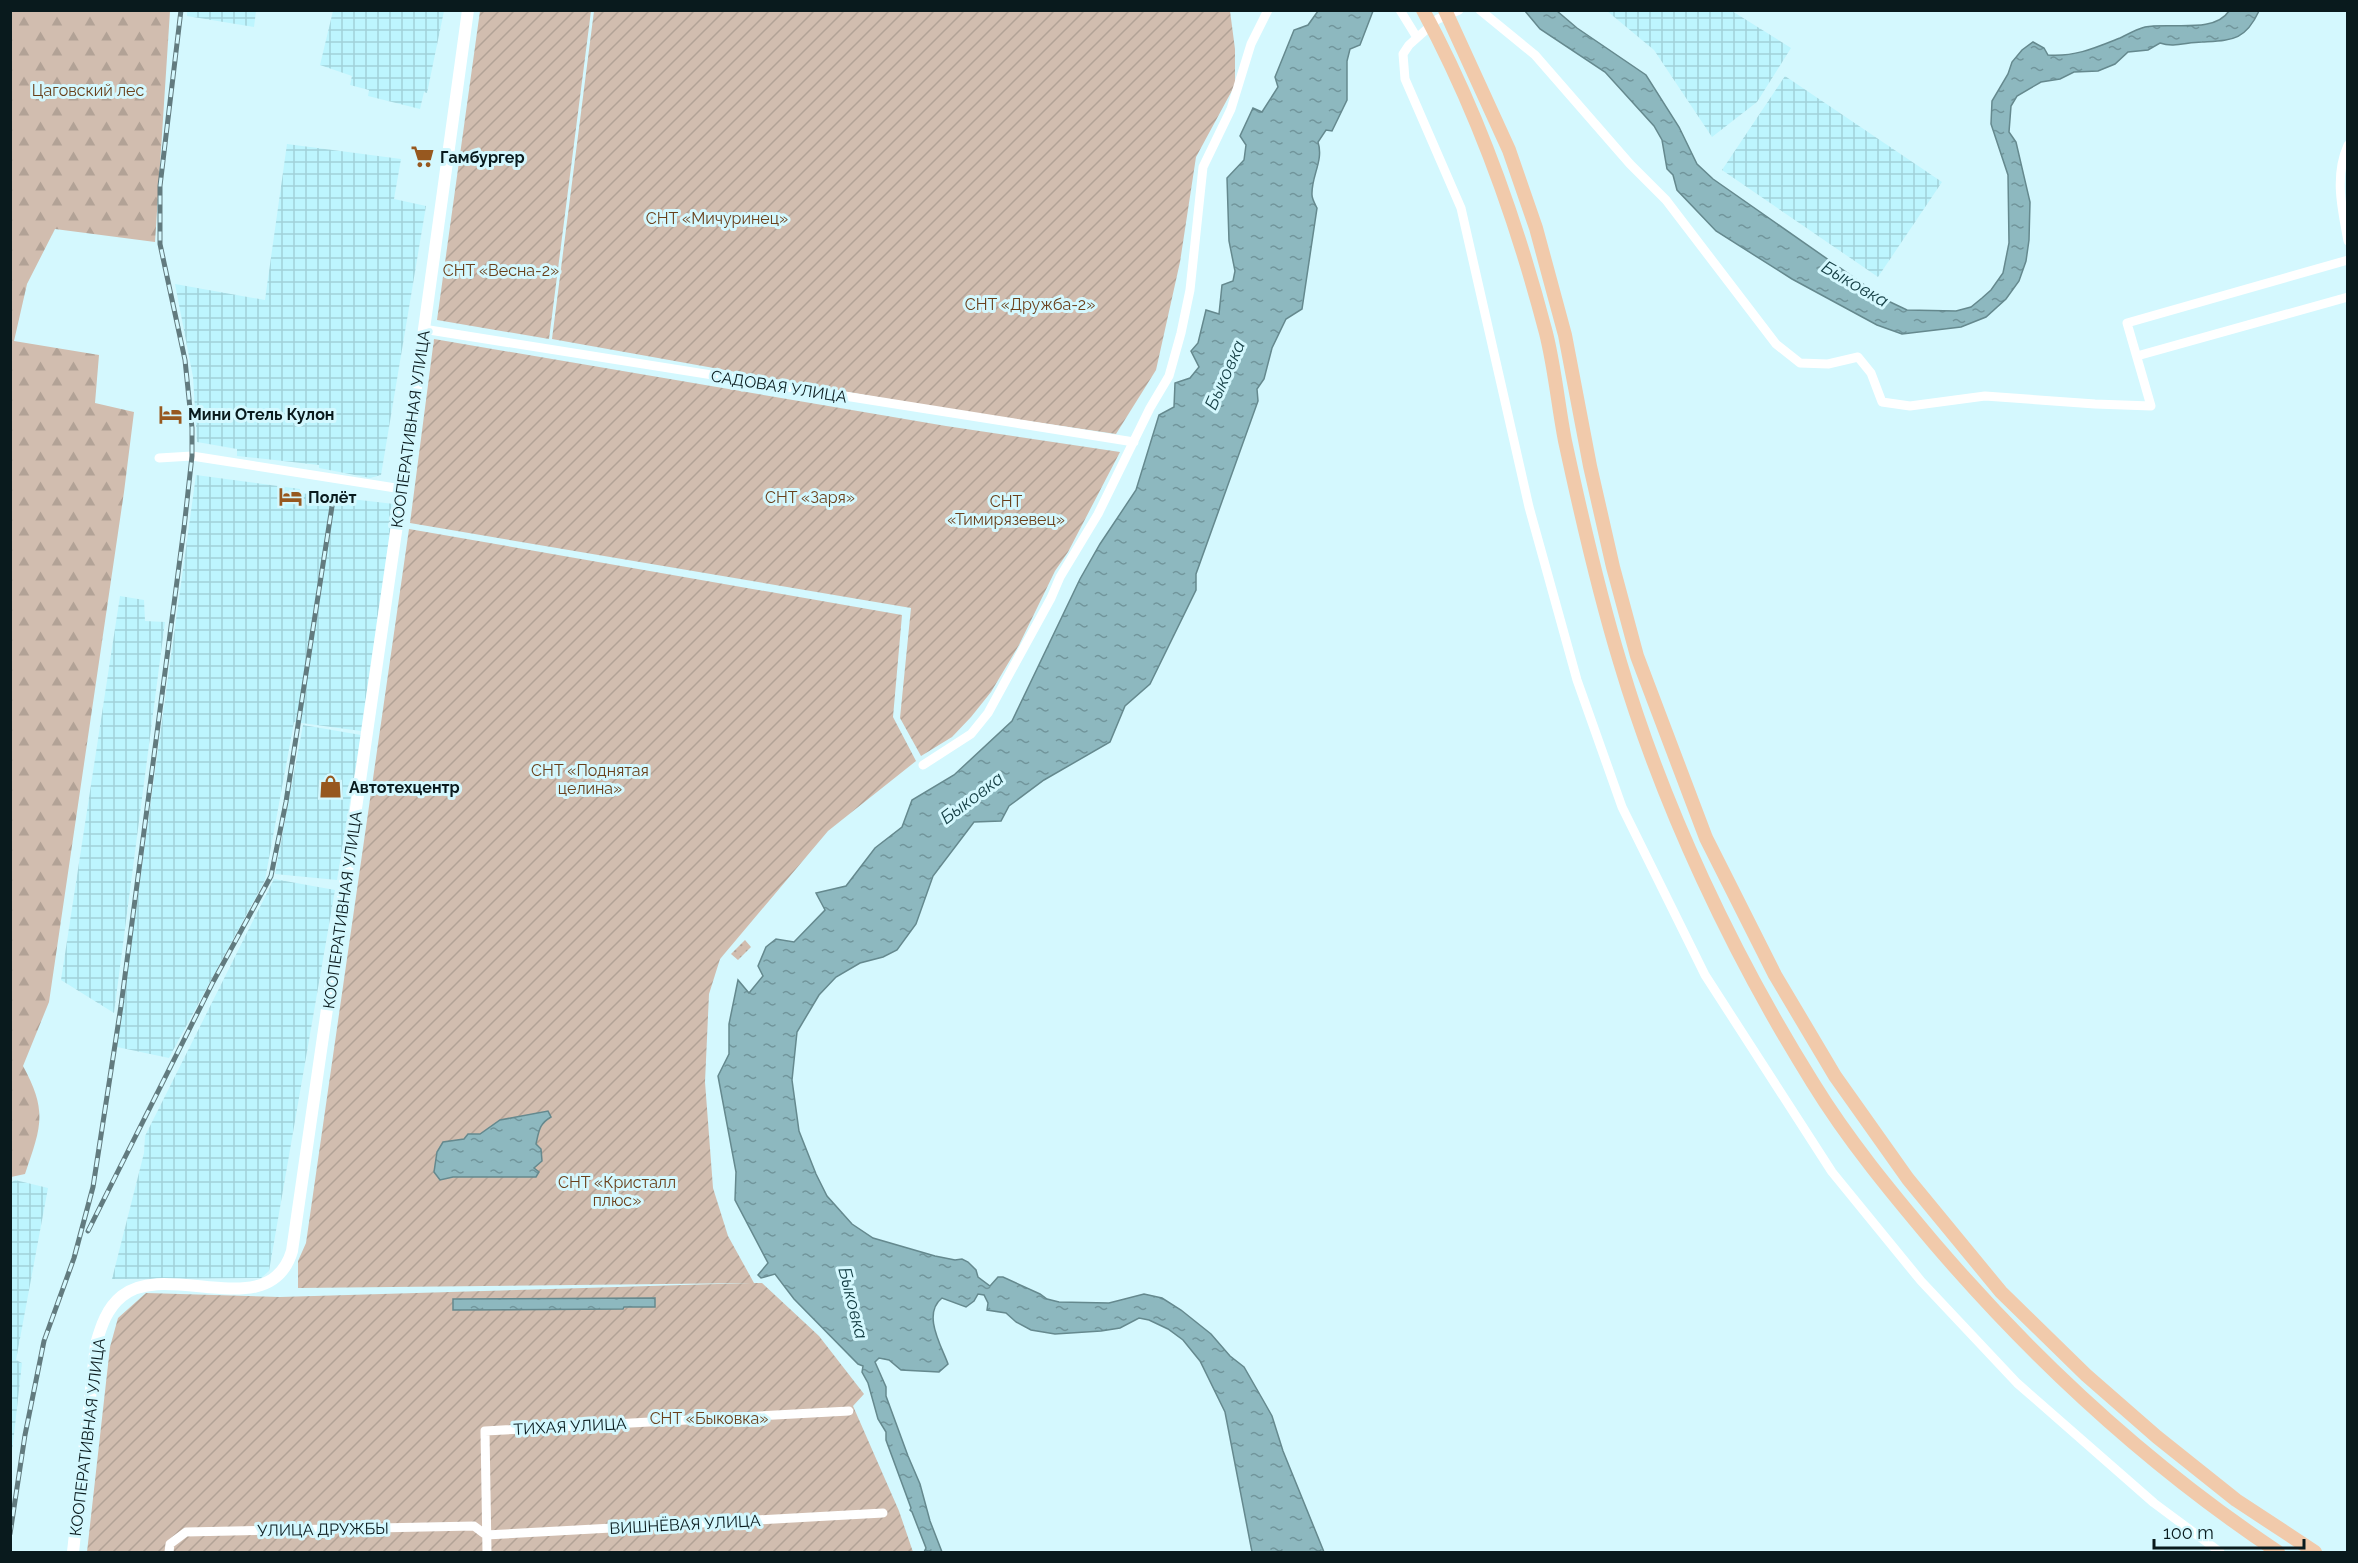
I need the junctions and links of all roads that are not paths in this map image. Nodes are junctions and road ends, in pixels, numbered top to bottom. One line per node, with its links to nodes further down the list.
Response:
1 (468, 10): 13 (main road, КООПЕРАТИВНАЯ УЛИЦА)
2 (1268, 10): 15 (street)
3 (1400, 10): 8 (street)
4 (1423, 10): 26 (main road)
5 (1445, 10): 27 (main road)
6 (1459, 10): 8 (street)
7 (1480, 10): 14 (street)
8 (1416, 36): 25 (street)
9 (2348, 145): 10 (street)
10 (2348, 241)
11 (2348, 260): 14 (street)
12 (2348, 297): 14 (street)
13 (423, 329): 15 (street, САДОВАЯ УЛИЦА); 17 (main road, КООПЕРАТИВНАЯ УЛИЦА)
14 (2137, 356)
15 (1134, 442): 18 (street)
16 (159, 458): 17 (street)
17 (402, 489): 22 (main road, КООПЕРАТИВНАЯ УЛИЦА)
18 (923, 765)
19 (849, 1411): 21 (street, ТИХАЯ УЛИЦА)
20 (883, 1513): 21 (street, ВИШНЁВАЯ УЛИЦА)
21 (486, 1535): 23 (street, УЛИЦА ДРУЖБЫ); 24 (street, ТИХАЯ УЛИЦА)
22 (73, 1552)
23 (169, 1552)
24 (487, 1552)
25 (2220, 1552)
26 (2278, 1552)
27 (2315, 1552)

